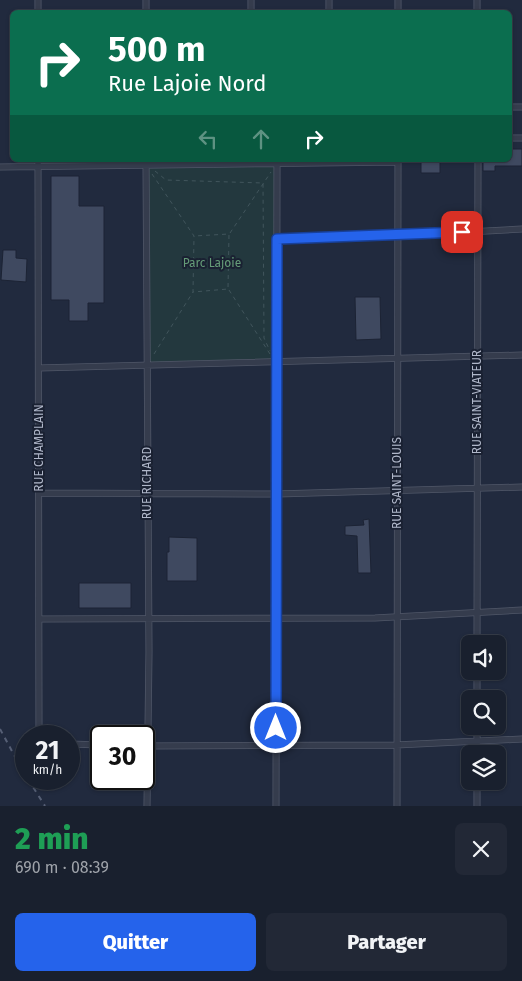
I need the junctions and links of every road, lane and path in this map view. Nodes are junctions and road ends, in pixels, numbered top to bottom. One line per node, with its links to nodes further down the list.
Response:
1 (146, 162): 2 (street); 6 (street); 9 (path); 13 (path); 22 (street, RUE RICHARD)
2 (252, 162): 7 (street)
3 (338, 162): 7 (street)
4 (398, 162): 14 (street, RUE SAINT-LOUIS)
5 (478, 162): 11 (street, RUE SAINT-VIATEUR)
6 (38, 163): 8 (street); 23 (street, RUE CHAMPLAIN)
7 (277, 163): 9 (path); 15 (street)
8 (0, 167)
9 (263, 183): 12 (path); 21 (path)
10 (522, 229): 11 (street)
11 (478, 231): 14 (street); 19 (street, RUE SAINT-VIATEUR)
12 (229, 234): 13 (path); 16 (path)
13 (194, 236): 17 (path)
14 (397, 236): 15 (street); 20 (street, RUE SAINT-LOUIS)
15 (277, 239): 21 (street)
16 (228, 289): 17 (path); 21 (path)
17 (193, 292): 22 (path)
18 (522, 355): 19 (street)
19 (478, 357): 20 (street); 25 (street, RUE SAINT-VIATEUR)
20 (397, 360): 21 (street); 26 (street, RUE SAINT-LOUIS)
21 (276, 363): 22 (street); 29 (street)
22 (147, 365): 23 (street); 27 (street, RUE RICHARD)
23 (38, 368): 28 (street, RUE CHAMPLAIN)
24 (522, 488): 25 (street)
25 (477, 490): 26 (street); 31 (street, RUE SAINT-VIATEUR)
26 (396, 491): 29 (street); 33 (street, RUE SAINT-LOUIS)
27 (147, 492): 28 (street); 29 (street); 35 (street, RUE RICHARD)
28 (39, 493): 34 (street, RUE CHAMPLAIN)
29 (277, 494): 32 (street)
30 (522, 610): 31 (street)
31 (477, 612): 33 (street); 36 (street, RUE SAINT-VIATEUR)
32 (277, 618): 33 (street); 35 (street); 45 (street)
33 (396, 618): 42 (street, RUE SAINT-LOUIS)
34 (39, 619): 35 (street); 37 (street, RUE CHAMPLAIN)
35 (148, 619): 38 (street, RUE RICHARD)
36 (477, 635)
37 (39, 725)
38 (146, 725)
39 (477, 735): 41 (street)
40 (522, 740): 41 (street)
41 (477, 741): 42 (street); 43 (street)
42 (396, 745): 45 (street); 50 (street, RUE SAINT-LOUIS)
43 (477, 745)
44 (155, 746): 45 (street)
45 (276, 746): 49 (street)
46 (147, 790): 48 (street, RUE RICHARD)
47 (477, 790): 51 (street)
48 (147, 806)
49 (276, 806)
50 (397, 806)
51 (477, 806)

